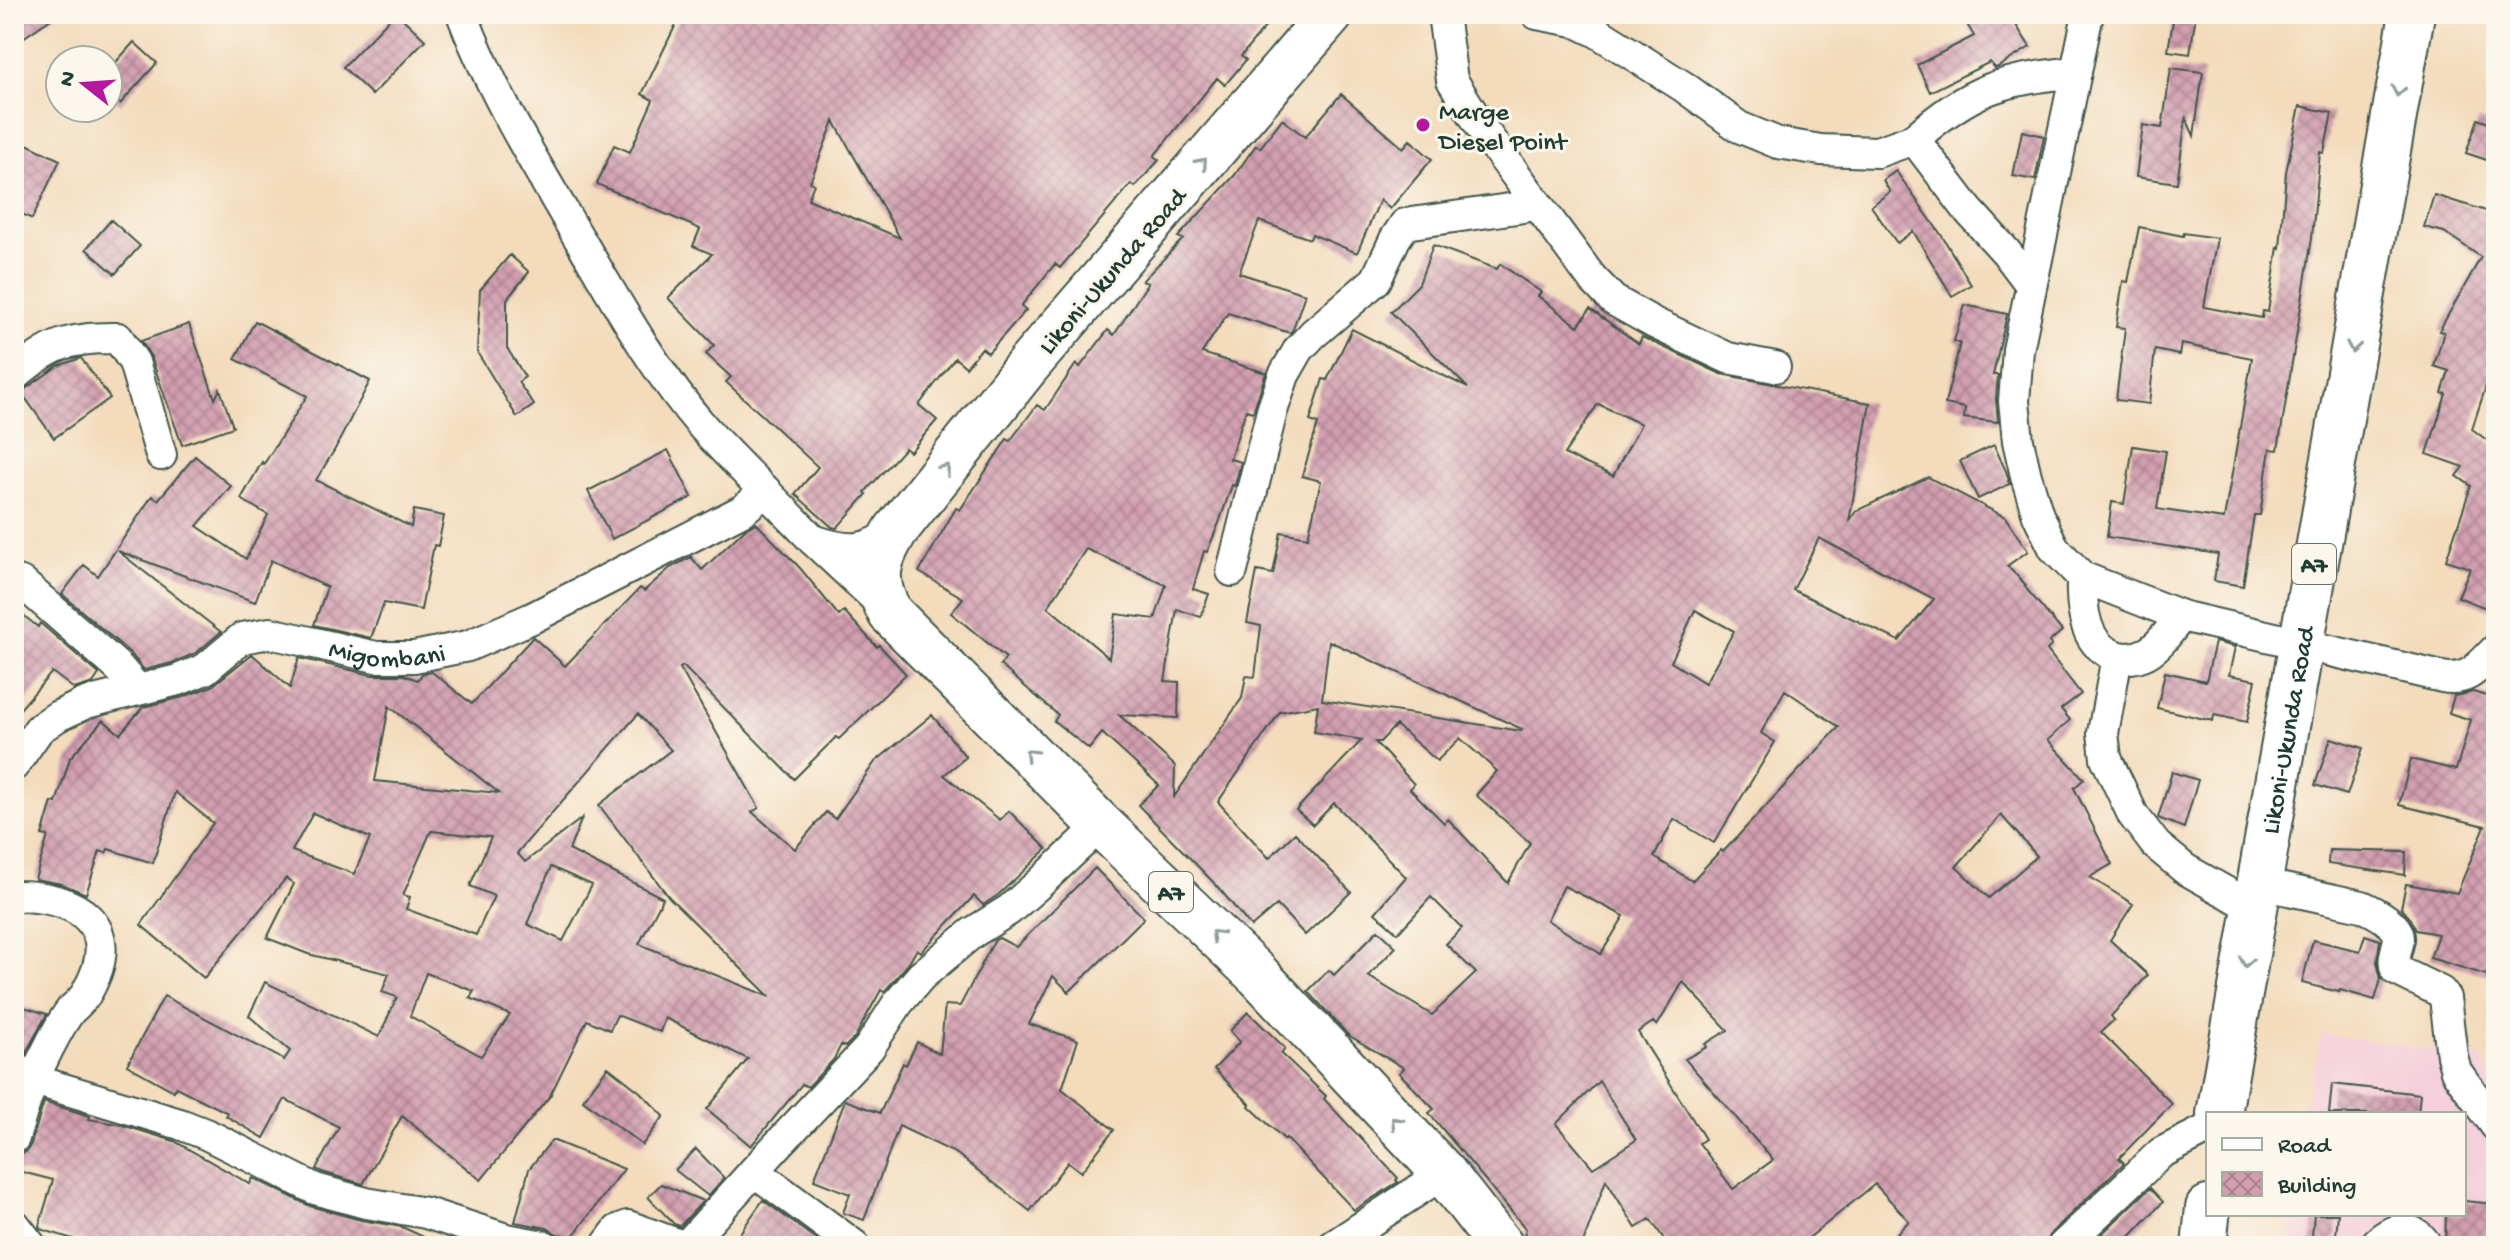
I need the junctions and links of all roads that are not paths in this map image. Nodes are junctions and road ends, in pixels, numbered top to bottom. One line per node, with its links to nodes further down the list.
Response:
1 (462, 14): 14 (street)
2 (1331, 14): 15 (highway, Likoni-Ukunda Road / A7, one-way to 2)
3 (1443, 14): 9 (street)
4 (1537, 14): 8 (street)
5 (2088, 14): 7 (street)
6 (2412, 14): 22 (highway, Likoni-Ukunda Road / A7, one-way to 22)
7 (2076, 72): 8 (street); 10 (street)
8 (1914, 139): 10 (street)
9 (1537, 205): 11 (street); 17 (street)
10 (2031, 285): 18 (street)
11 (1775, 367)
12 (14, 376): 13 (street)
13 (161, 455)
14 (766, 491): 16 (street); 25 (street, Migombani)
15 (896, 530): 16 (street); 20 (highway, A7)
16 (813, 540): 20 (street)
17 (1232, 571)
18 (2082, 577): 21 (street); 24 (street)
19 (14, 580): 25 (street)
20 (890, 613): 27 (highway, A7, one-way to 20)
21 (2181, 616): 22 (street); 24 (street)
22 (2300, 643): 23 (street); 29 (highway, Likoni-Ukunda Road / A7)
23 (2496, 649)
24 (2117, 657): 29 (street)
25 (137, 689): 26 (street, Migombani)
26 (14, 765)
27 (1101, 825): 35 (street); 36 (highway, A7, one-way to 27)
28 (14, 896): 30 (street)
29 (2258, 896): 31 (highway, Likoni-Ukunda Road / A7, one-way to 31); 32 (street)
30 (23, 1077): 34 (street); 39 (street)
31 (2219, 1112)
32 (2496, 1126)
33 (2206, 1130): 46 (street)
34 (14, 1138)
35 (754, 1171): 42 (street); 43 (street)
36 (1444, 1173): 44 (street); 45 (highway, A7)
37 (2207, 1216): 47 (highway)
38 (14, 1224): 40 (street)
39 (505, 1242): 41 (street)
40 (31, 1246)
41 (544, 1246)
42 (606, 1246)
43 (855, 1246)
44 (1333, 1246)
45 (1501, 1246)
46 (2063, 1246)
47 (2204, 1246)
48 (2374, 1246): 49 (street)
49 (2427, 1246)

